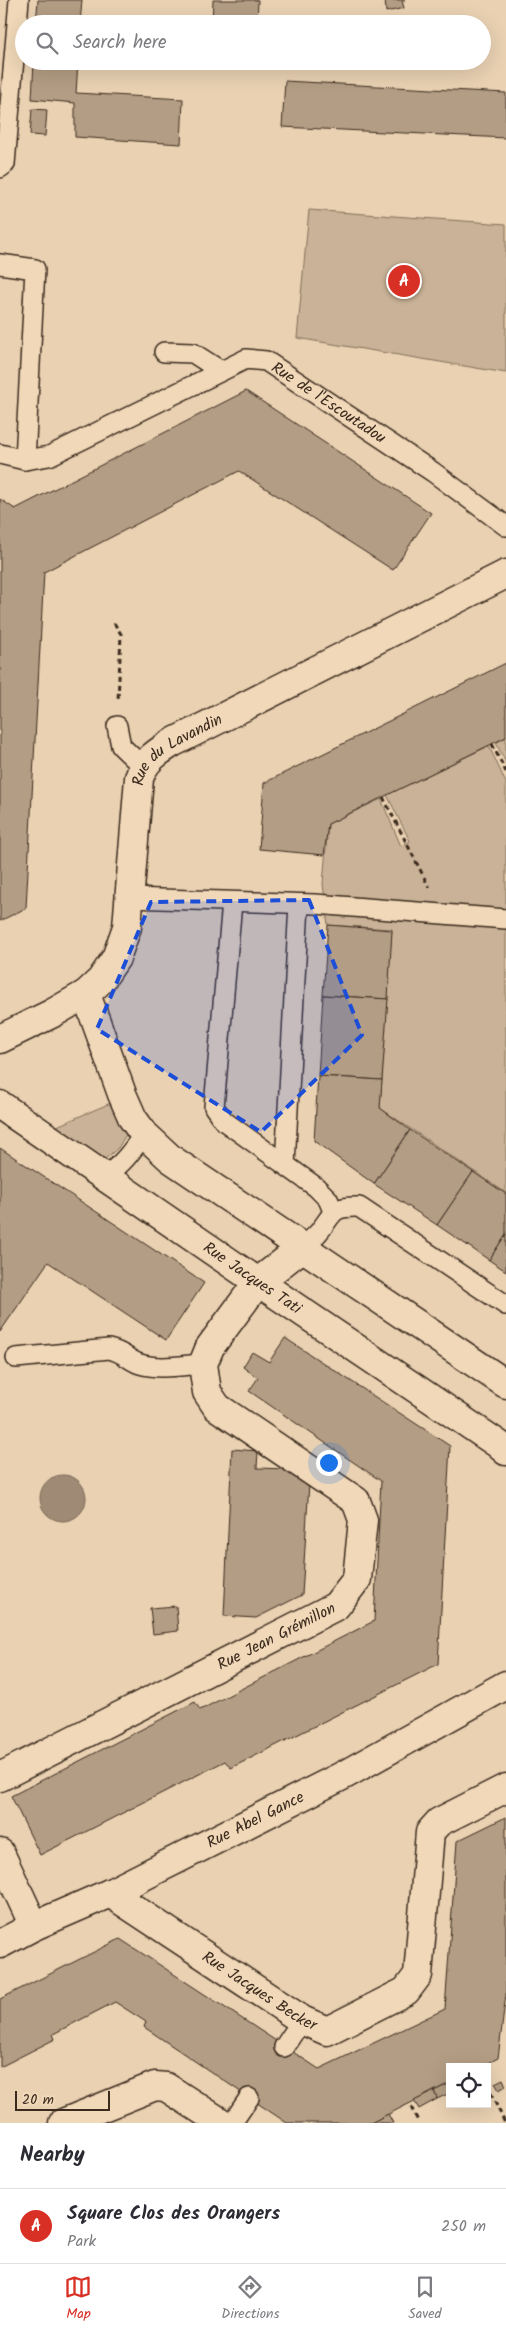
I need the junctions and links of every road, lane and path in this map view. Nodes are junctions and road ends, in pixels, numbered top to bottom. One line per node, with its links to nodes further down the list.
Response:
1 (18, 0): 2 (lane)
2 (17, 15)
3 (15, 38): 4 (lane)
4 (0, 168)
5 (0, 264): 9 (lane)
6 (164, 352): 7 (lane)
7 (221, 371): 9 (lane, Rue de l'Escoutadou); 10 (lane, Rue de l'Escoutadou)
8 (0, 454): 9 (lane, Rue de l'Escoutadou)
9 (25, 460)
10 (506, 526)
11 (506, 574): 15 (street, Rue du Lavandin)
12 (114, 623): 13 (path)
13 (117, 726): 15 (lane)
14 (492, 744): 16 (path)
15 (143, 767): 18 (street, Rue du Lavandin)
16 (506, 772)
17 (383, 797): 21 (path)
18 (128, 898): 19 (lane); 23 (street, Rue du Lavandin)
19 (232, 902): 20 (lane); 27 (lane)
20 (299, 904): 21 (lane); 27 (lane)
21 (444, 914): 22 (lane)
22 (506, 919)
23 (86, 994): 24 (street, Rue du Lavandin); 26 (street)
24 (0, 1039)
25 (0, 1105): 28 (street, Rue Jacques Tati)
26 (144, 1134): 28 (lane); 30 (street)
27 (285, 1165): 29 (lane)
28 (105, 1176): 31 (street, Rue Jacques Tati)
29 (333, 1211): 30 (lane); 32 (lane)
30 (303, 1247): 31 (street); 35 (street)
31 (258, 1282): 34 (street); 36 (street, Rue Jacques Tati)
32 (506, 1306)
33 (16, 1358): 34 (lane)
34 (203, 1364): 38 (street, Rue Jean Grémillon)
35 (506, 1384)
36 (506, 1451)
37 (506, 1685): 41 (street, Rue Abel Gance)
38 (0, 1777)
39 (506, 1788): 44 (street, Rue Jacques Becker)
40 (0, 1853): 42 (street)
41 (110, 1893): 42 (street, Rue Abel Gance); 44 (street, Rue Jacques Becker)
42 (34, 1926): 43 (street, Rue Abel Gance)
43 (0, 1944)
44 (302, 2020): 45 (lane)
45 (284, 2047)
46 (491, 2094): 53 (path)
47 (249, 2098): 51 (lane)
48 (411, 2107): 52 (path)
49 (63, 2123): 50 (street)
50 (222, 2123)
51 (232, 2123)
52 (419, 2123)
53 (505, 2123)

